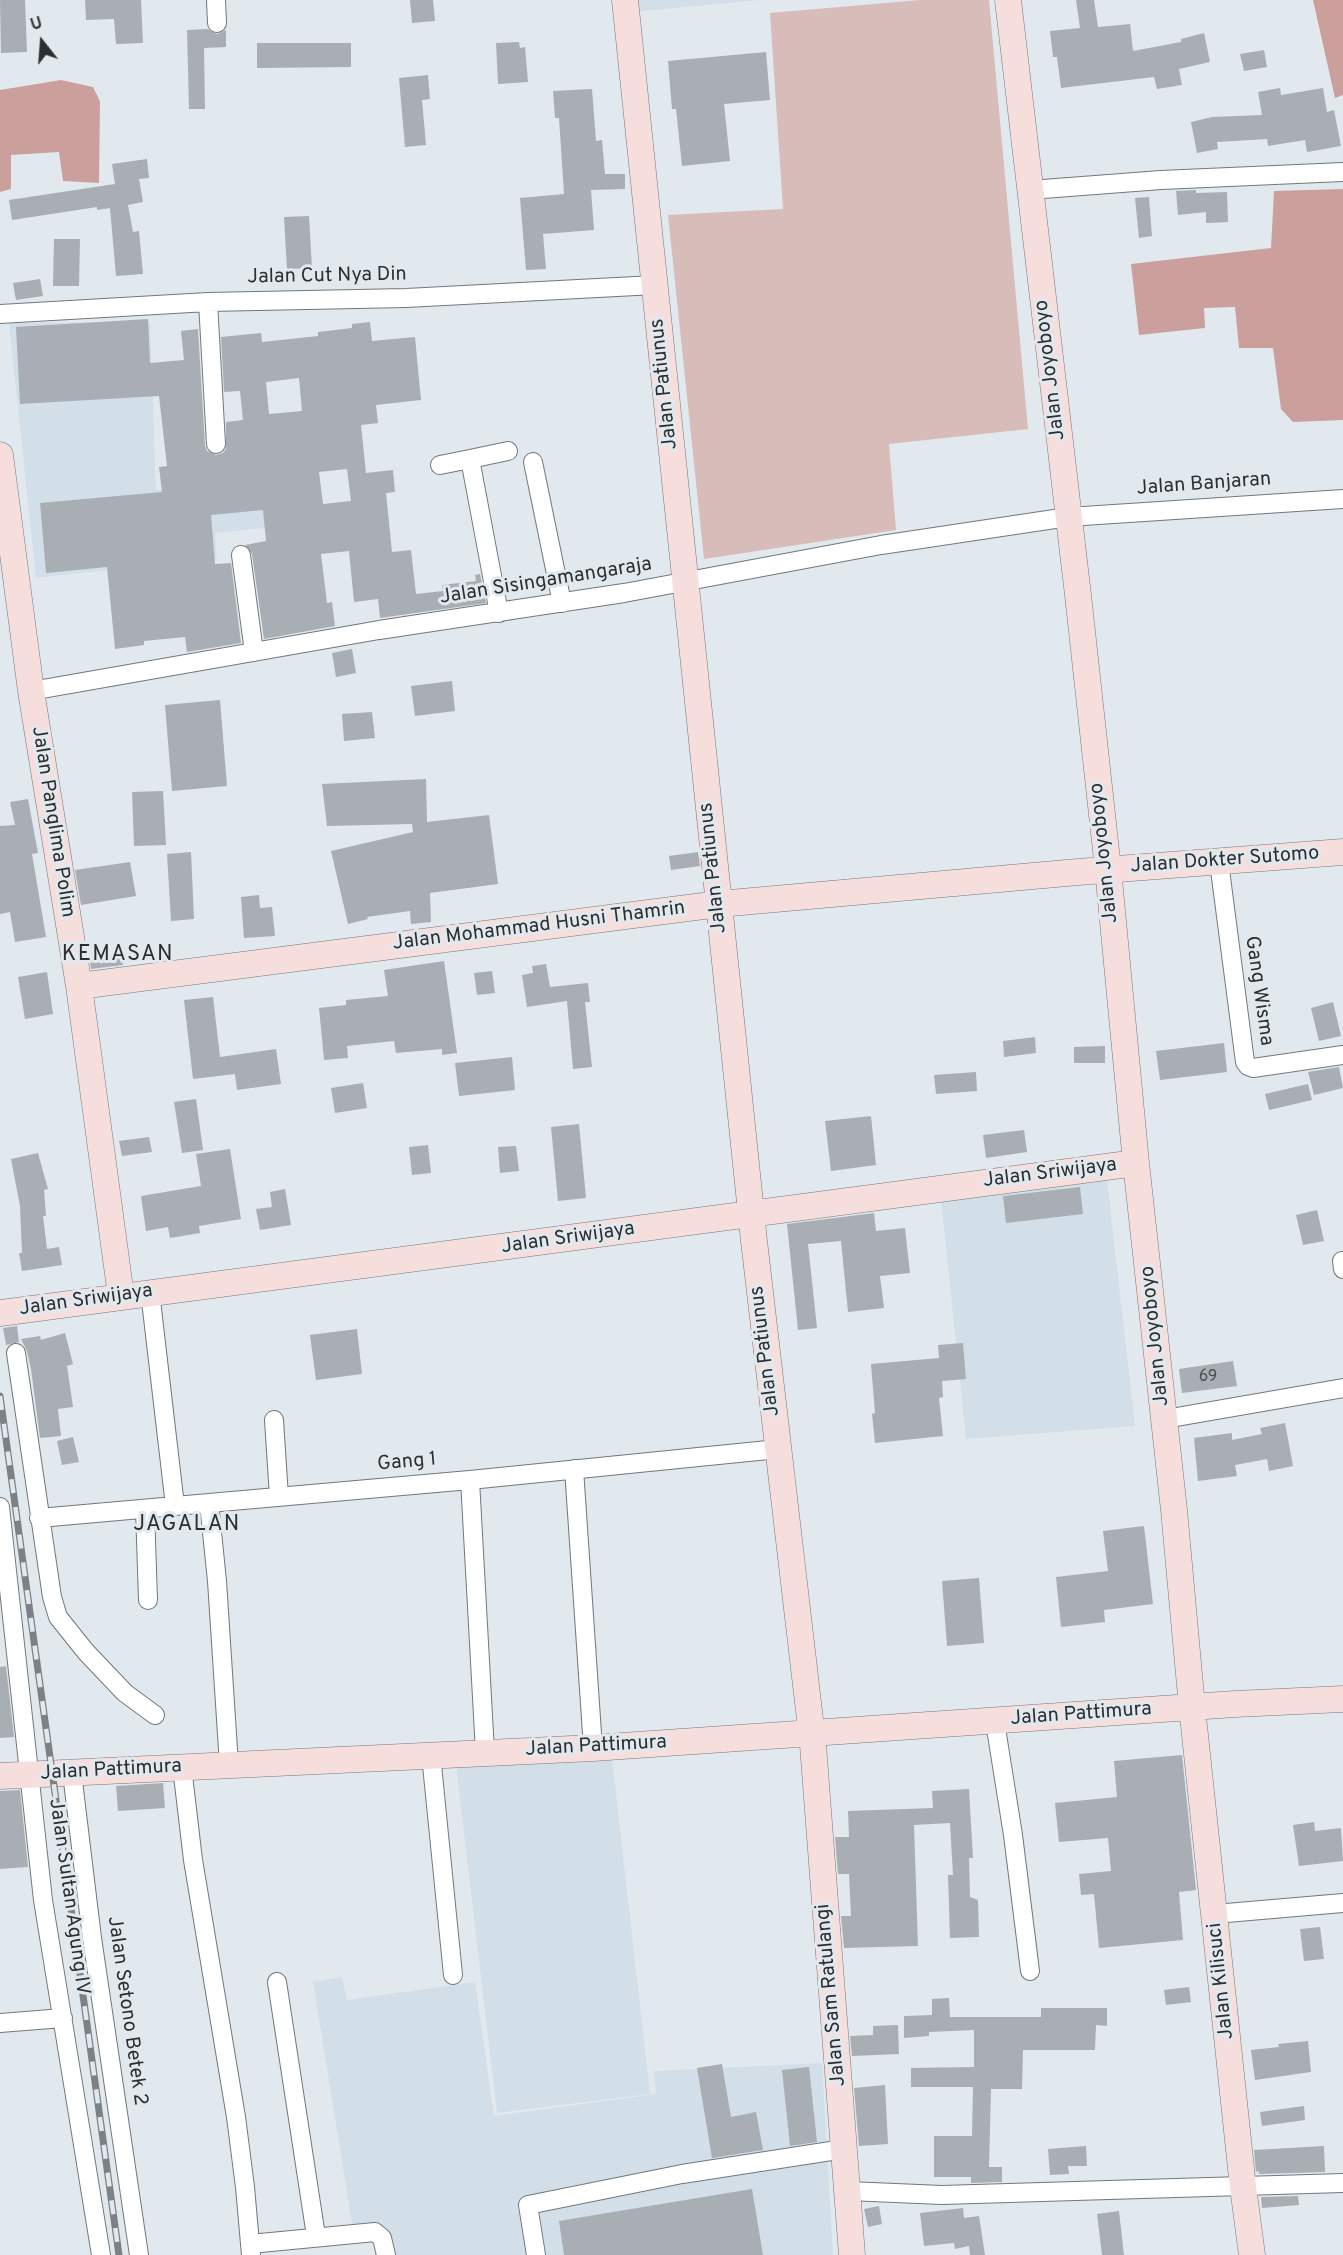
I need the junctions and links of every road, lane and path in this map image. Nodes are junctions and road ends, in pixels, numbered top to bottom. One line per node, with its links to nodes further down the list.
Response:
1 (216, 0): 4 (street)
2 (625, 0): 7 (street, Jalan Patiunus)
3 (1008, 0): 6 (street, Jalan Joyoboyo)
4 (217, 23)
5 (1343, 172): 6 (street)
6 (1030, 190): 17 (street, Jalan Joyoboyo)
7 (655, 285): 8 (street, Jalan Cut Nya Din); 19 (street, Jalan Patiunus)
8 (208, 302): 9 (street, Jalan Cut Nya Din); 10 (street)
9 (0, 314)
10 (216, 444)
11 (508, 450): 13 (street)
12 (0, 455): 23 (street, Jalan Panglima Polim)
13 (471, 459): 15 (street); 21 (street)
14 (533, 462): 20 (street)
15 (440, 465)
16 (1343, 499): 17 (street, Jalan Banjaran)
17 (1068, 517): 19 (street, Jalan Sisingamangaraja); 26 (street, Jalan Joyoboyo)
18 (241, 555): 22 (street)
19 (686, 582): 20 (street, Jalan Sisingamangaraja); 27 (street, Jalan Patiunus)
20 (562, 603): 21 (street, Jalan Sisingamangaraja)
21 (499, 613): 22 (street, Jalan Sisingamangaraja)
22 (254, 652): 23 (street, Jalan Sisingamangaraja)
23 (31, 691): 28 (street, Jalan Panglima Polim)
24 (1343, 852): 25 (street, Jalan Dokter Sutomo)
25 (1219, 862): 26 (street, Jalan Dokter Sutomo); 29 (street, Gang Wisma)
26 (1108, 870): 27 (street, Jalan Mohammad Husni Thamrin); 30 (street, Jalan Joyoboyo)
27 (719, 904): 28 (street, Jalan Mohammad Husni Thamrin); 31 (street, Jalan Patiunus)
28 (79, 986): 33 (street, Jalan Panglima Polim)
29 (1343, 1055)
30 (1136, 1163): 31 (street, Jalan Sriwijaya); 37 (street, Jalan Joyoboyo)
31 (751, 1214): 32 (street, Jalan Sriwijaya); 39 (street, Jalan Patiunus)
32 (150, 1292): 33 (street, Jalan Sriwijaya); 44 (street)
33 (121, 1296): 34 (street, Jalan Sriwijaya)
34 (0, 1313)
35 (16, 1353): 47 (street)
36 (1343, 1388): 37 (street)
37 (1165, 1419): 50 (street, Jalan Joyoboyo)
38 (274, 1420): 42 (street)
39 (778, 1449): 40 (street, Gang 1); 53 (street, Jalan Patiunus)
40 (574, 1469): 41 (street, Gang 1); 54 (street)
41 (470, 1480): 42 (street, Gang 1); 55 (street)
42 (279, 1497): 43 (street, Gang 1)
43 (209, 1503): 44 (street, Gang 1); 57 (street)
44 (175, 1506): 45 (street, Gang 1)
45 (146, 1509): 47 (street, Gang 1); 48 (street)
46 (1, 1516): 60 (street, Jalan Sultan Agung IV)
47 (39, 1518): 51 (street)
48 (148, 1600)
49 (1343, 1699): 50 (street, Jalan Pattimura)
50 (1192, 1707): 52 (street, Jalan Pattimura); 63 (street, Jalan Kilisuci)
51 (155, 1715)
52 (995, 1722): 53 (street, Jalan Pattimura); 64 (street)
53 (811, 1734): 54 (street, Jalan Pattimura); 69 (street, Jalan Sam Ratulangi)
54 (593, 1748): 55 (street, Jalan Pattimura)
55 (485, 1752): 56 (street, Jalan Pattimura)
56 (431, 1755): 57 (street, Jalan Pattimura); 65 (street)
57 (229, 1765): 58 (street, Jalan Pattimura)
58 (182, 1767): 59 (street, Jalan Pattimura); 74 (street)
59 (72, 1773): 60 (street, Jalan Pattimura); 76 (street, Jalan Setono Betek 2)
60 (28, 1775): 61 (street, Jalan Pattimura); 67 (street, Jalan Sultan Agung IV)
61 (0, 1776)
62 (1343, 1903): 63 (street)
63 (1215, 1914): 71 (street, Jalan Kilisuci)
64 (1030, 1971)
65 (453, 1975)
66 (276, 1982): 73 (street)
67 (63, 2018): 68 (street); 75 (street, Jalan Sultan Agung IV)
68 (0, 2024)
69 (844, 2149): 72 (street, Jalan Sam Ratulangi); 78 (street)
70 (1343, 2183): 71 (street)
71 (1242, 2187): 72 (street); 80 (street, Jalan Kilisuci)
72 (848, 2191): 79 (street, Jalan Sam Ratulangi)
73 (316, 2236): 74 (street); 77 (street)
74 (250, 2250)
75 (100, 2255)
76 (139, 2255)
77 (386, 2255)
78 (536, 2255)
79 (852, 2255)
80 (1252, 2255)

